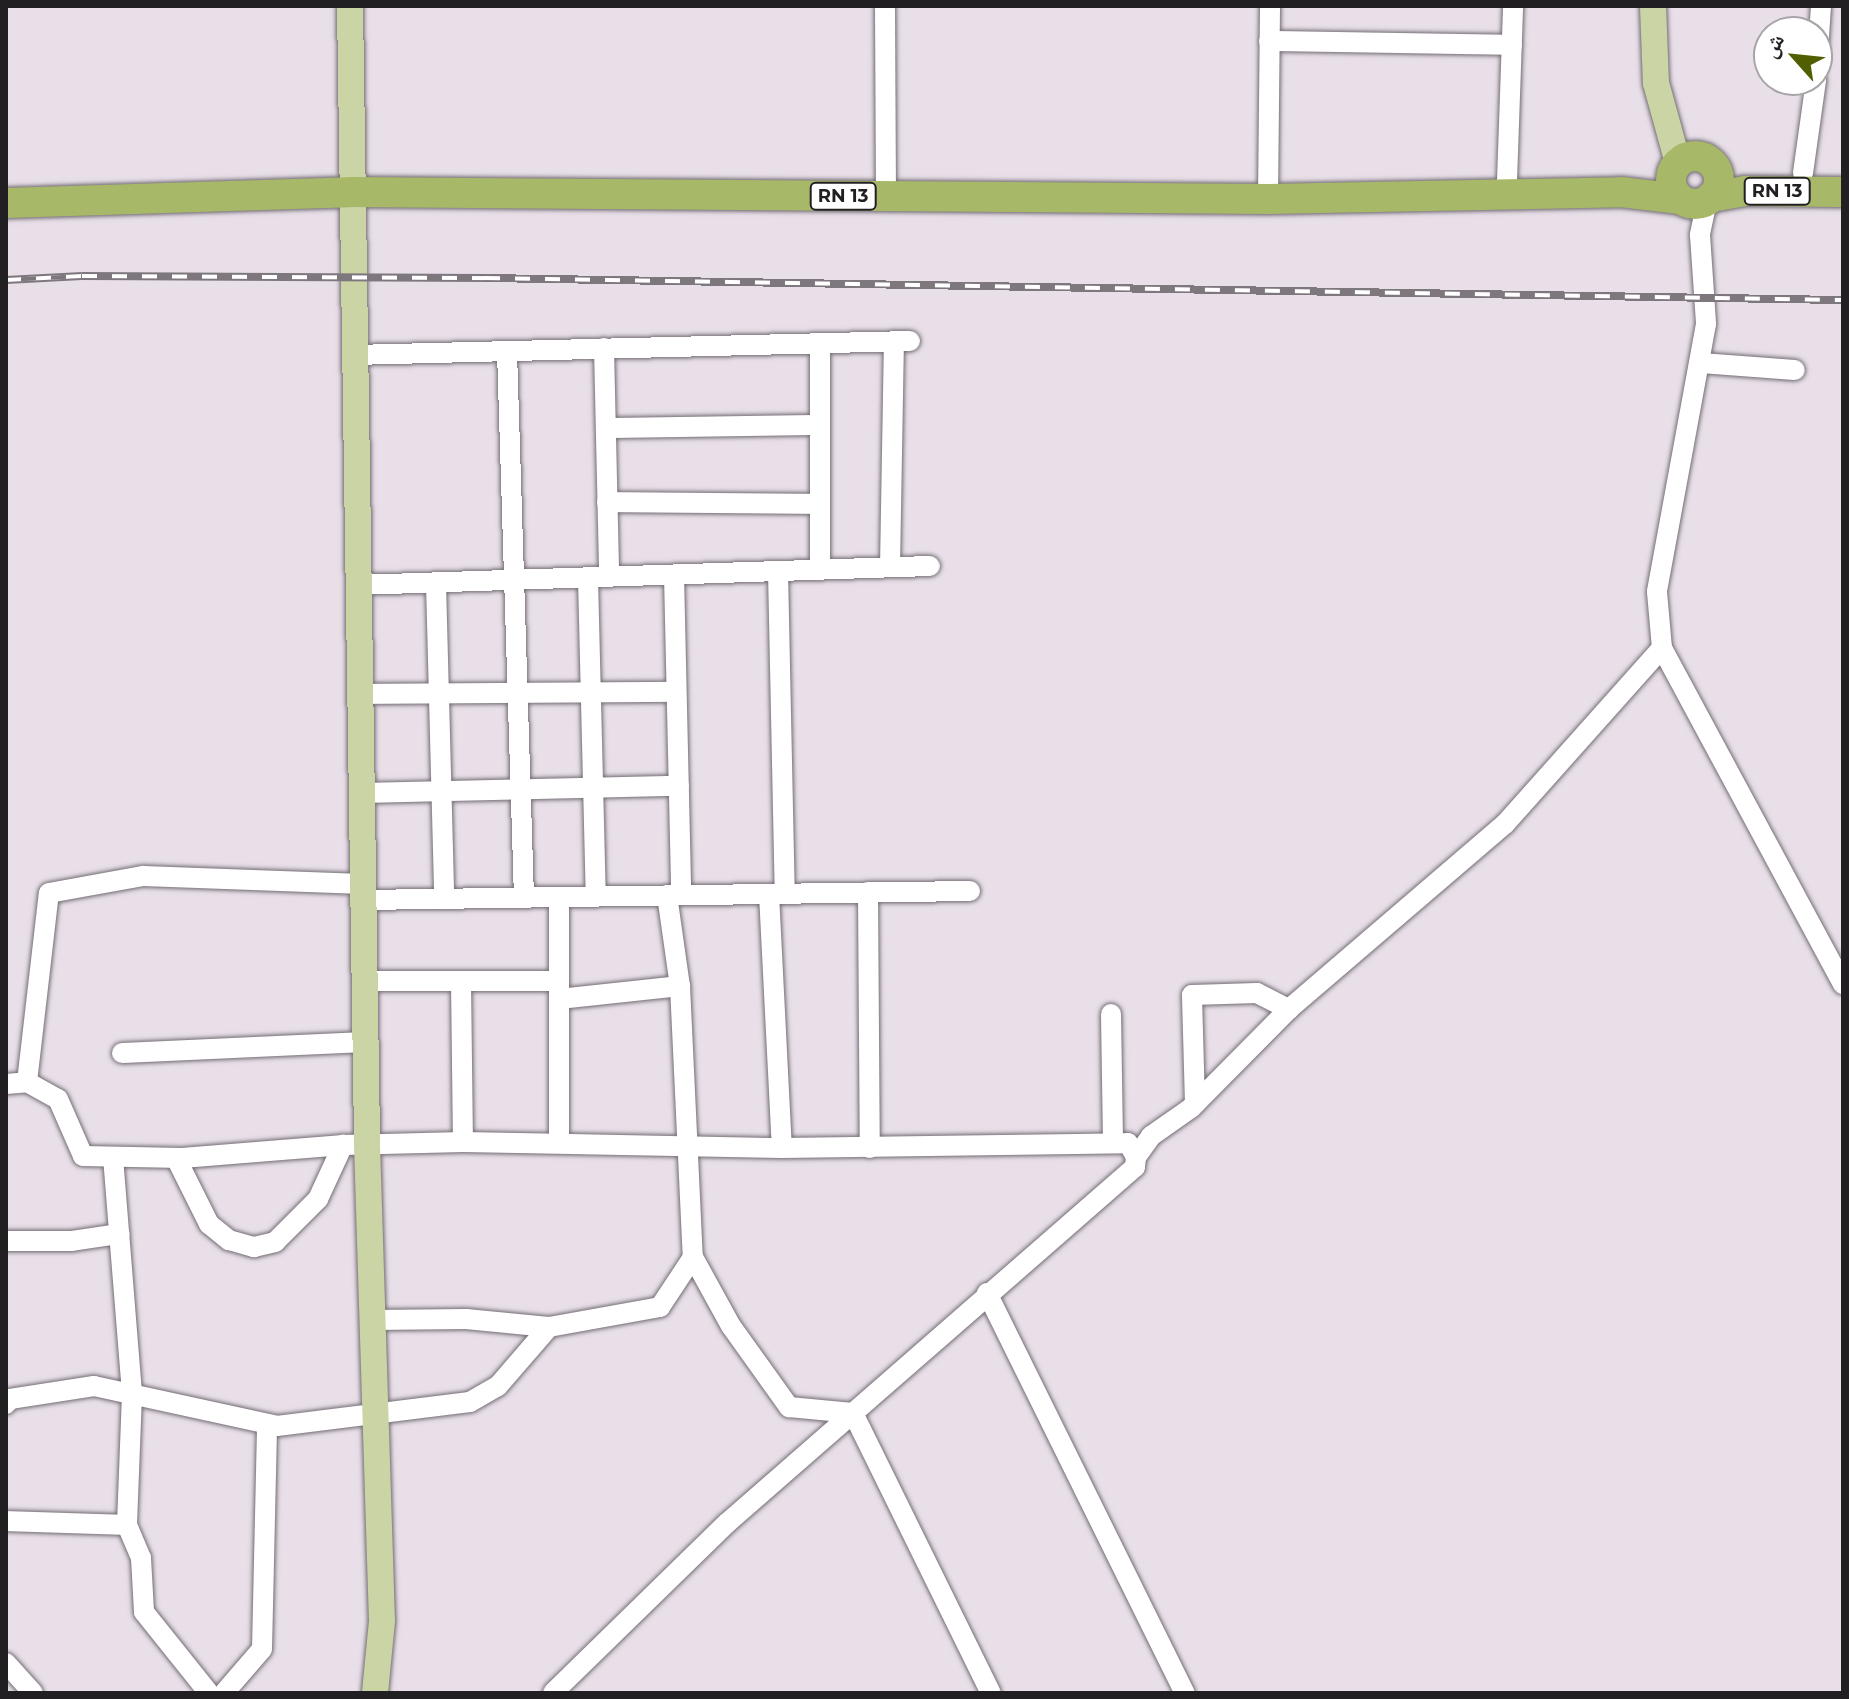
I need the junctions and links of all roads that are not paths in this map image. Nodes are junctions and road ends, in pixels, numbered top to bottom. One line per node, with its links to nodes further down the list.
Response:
1 (350, 6): 14 (main road)
2 (885, 6): 15 (street)
3 (1270, 6): 6 (street)
4 (1513, 6): 7 (street)
5 (1653, 6): 12 (main road)
6 (1269, 41): 7 (street); 16 (street)
7 (1512, 45): 11 (street)
8 (1814, 96): 9 (street)
9 (1803, 173): 10 (highway, RN 13); 12 (highway, RN 13)
10 (1843, 174)
11 (1507, 181): 12 (highway, RN 13); 16 (highway, RN 13)
12 (1693, 182): 16 (highway, RN 13); 17 (highway, RN 13); 23 (street)
13 (6, 185): 14 (highway, RN 13)
14 (350, 186): 15 (highway, RN 13); 18 (highway, RN 13); 22 (main road)
15 (887, 188): 16 (highway, RN 13)
16 (1268, 190)
17 (1843, 192)
18 (6, 203)
19 (820, 343): 20 (street); 25 (street); 30 (street)
20 (604, 348): 21 (street); 26 (street)
21 (507, 351): 22 (street); 35 (street)
22 (353, 355): 37 (main road)
23 (1701, 363): 24 (street); 38 (street)
24 (1795, 370)
25 (820, 425): 26 (street); 28 (street)
26 (606, 428): 27 (street)
27 (607, 502): 28 (street); 34 (street)
28 (820, 504): 31 (street)
29 (930, 566): 30 (street)
30 (890, 567): 31 (street)
31 (820, 570): 32 (street)
32 (778, 571): 33 (street); 52 (street)
33 (674, 575): 34 (street); 40 (street)
34 (598, 577): 35 (street); 39 (street)
35 (512, 580): 36 (street); 42 (street)
36 (436, 583): 37 (street); 41 (street)
37 (357, 585): 43 (main road)
38 (1662, 648): 60 (street); 63 (street)
39 (591, 692): 40 (street); 42 (street); 45 (street)
40 (676, 692): 44 (street)
41 (439, 693): 42 (street); 43 (street); 47 (street)
42 (516, 693): 46 (street)
43 (359, 694): 48 (main road)
44 (679, 786): 45 (street); 53 (street)
45 (593, 788): 46 (street); 54 (street)
46 (520, 789): 47 (street); 56 (street)
47 (441, 791): 48 (street); 57 (street)
48 (361, 793): 50 (main road)
49 (970, 891): 51 (street)
50 (363, 892): 57 (street); 58 (main road); 67 (street)
51 (868, 892): 52 (street); 76 (street)
52 (777, 894): 53 (street); 75 (street)
53 (674, 895): 54 (street); 61 (street)
54 (596, 896): 55 (street)
55 (559, 897): 56 (street); 62 (street)
56 (524, 898): 57 (street)
57 (444, 899)
58 (365, 981): 59 (street); 65 (main road)
59 (461, 981): 62 (street); 70 (street)
60 (1843, 984)
61 (680, 986): 62 (street); 73 (street)
62 (559, 990): 71 (street)
63 (1289, 1009): 69 (street); 69 (street)
64 (1111, 1014): 72 (street)
65 (366, 1042): 66 (street); 74 (main road)
66 (122, 1053)
67 (27, 1082): 68 (street); 77 (street)
68 (6, 1084)
69 (1195, 1104): 78 (street)
70 (463, 1142): 71 (street); 74 (street)
71 (559, 1142): 73 (street)
72 (1113, 1143): 76 (street); 78 (street)
73 (688, 1144): 75 (street); 82 (street)
74 (355, 1145): 79 (street); 79 (street); 84 (main road)
75 (782, 1148): 76 (street)
76 (870, 1148)
77 (113, 1157): 79 (street); 80 (street)
78 (1136, 1157): 83 (street)
79 (176, 1158)
80 (119, 1234): 81 (street); 86 (street)
81 (6, 1241)
82 (693, 1257): 85 (street); 88 (street)
83 (987, 1293): 88 (street); 100 (street)
84 (373, 1320): 85 (street); 89 (main road)
85 (549, 1327): 89 (street)
86 (132, 1394): 87 (street); 90 (street); 92 (street)
87 (6, 1404)
88 (853, 1413): 98 (street); 99 (street)
89 (375, 1414): 90 (street); 97 (main road)
90 (267, 1424): 96 (street)
91 (6, 1521): 92 (street)
92 (127, 1525): 95 (street)
93 (6, 1663): 94 (street)
94 (33, 1693)
95 (209, 1693)
96 (224, 1693)
97 (375, 1693)
98 (553, 1693)
99 (991, 1693)
100 (1185, 1693)

